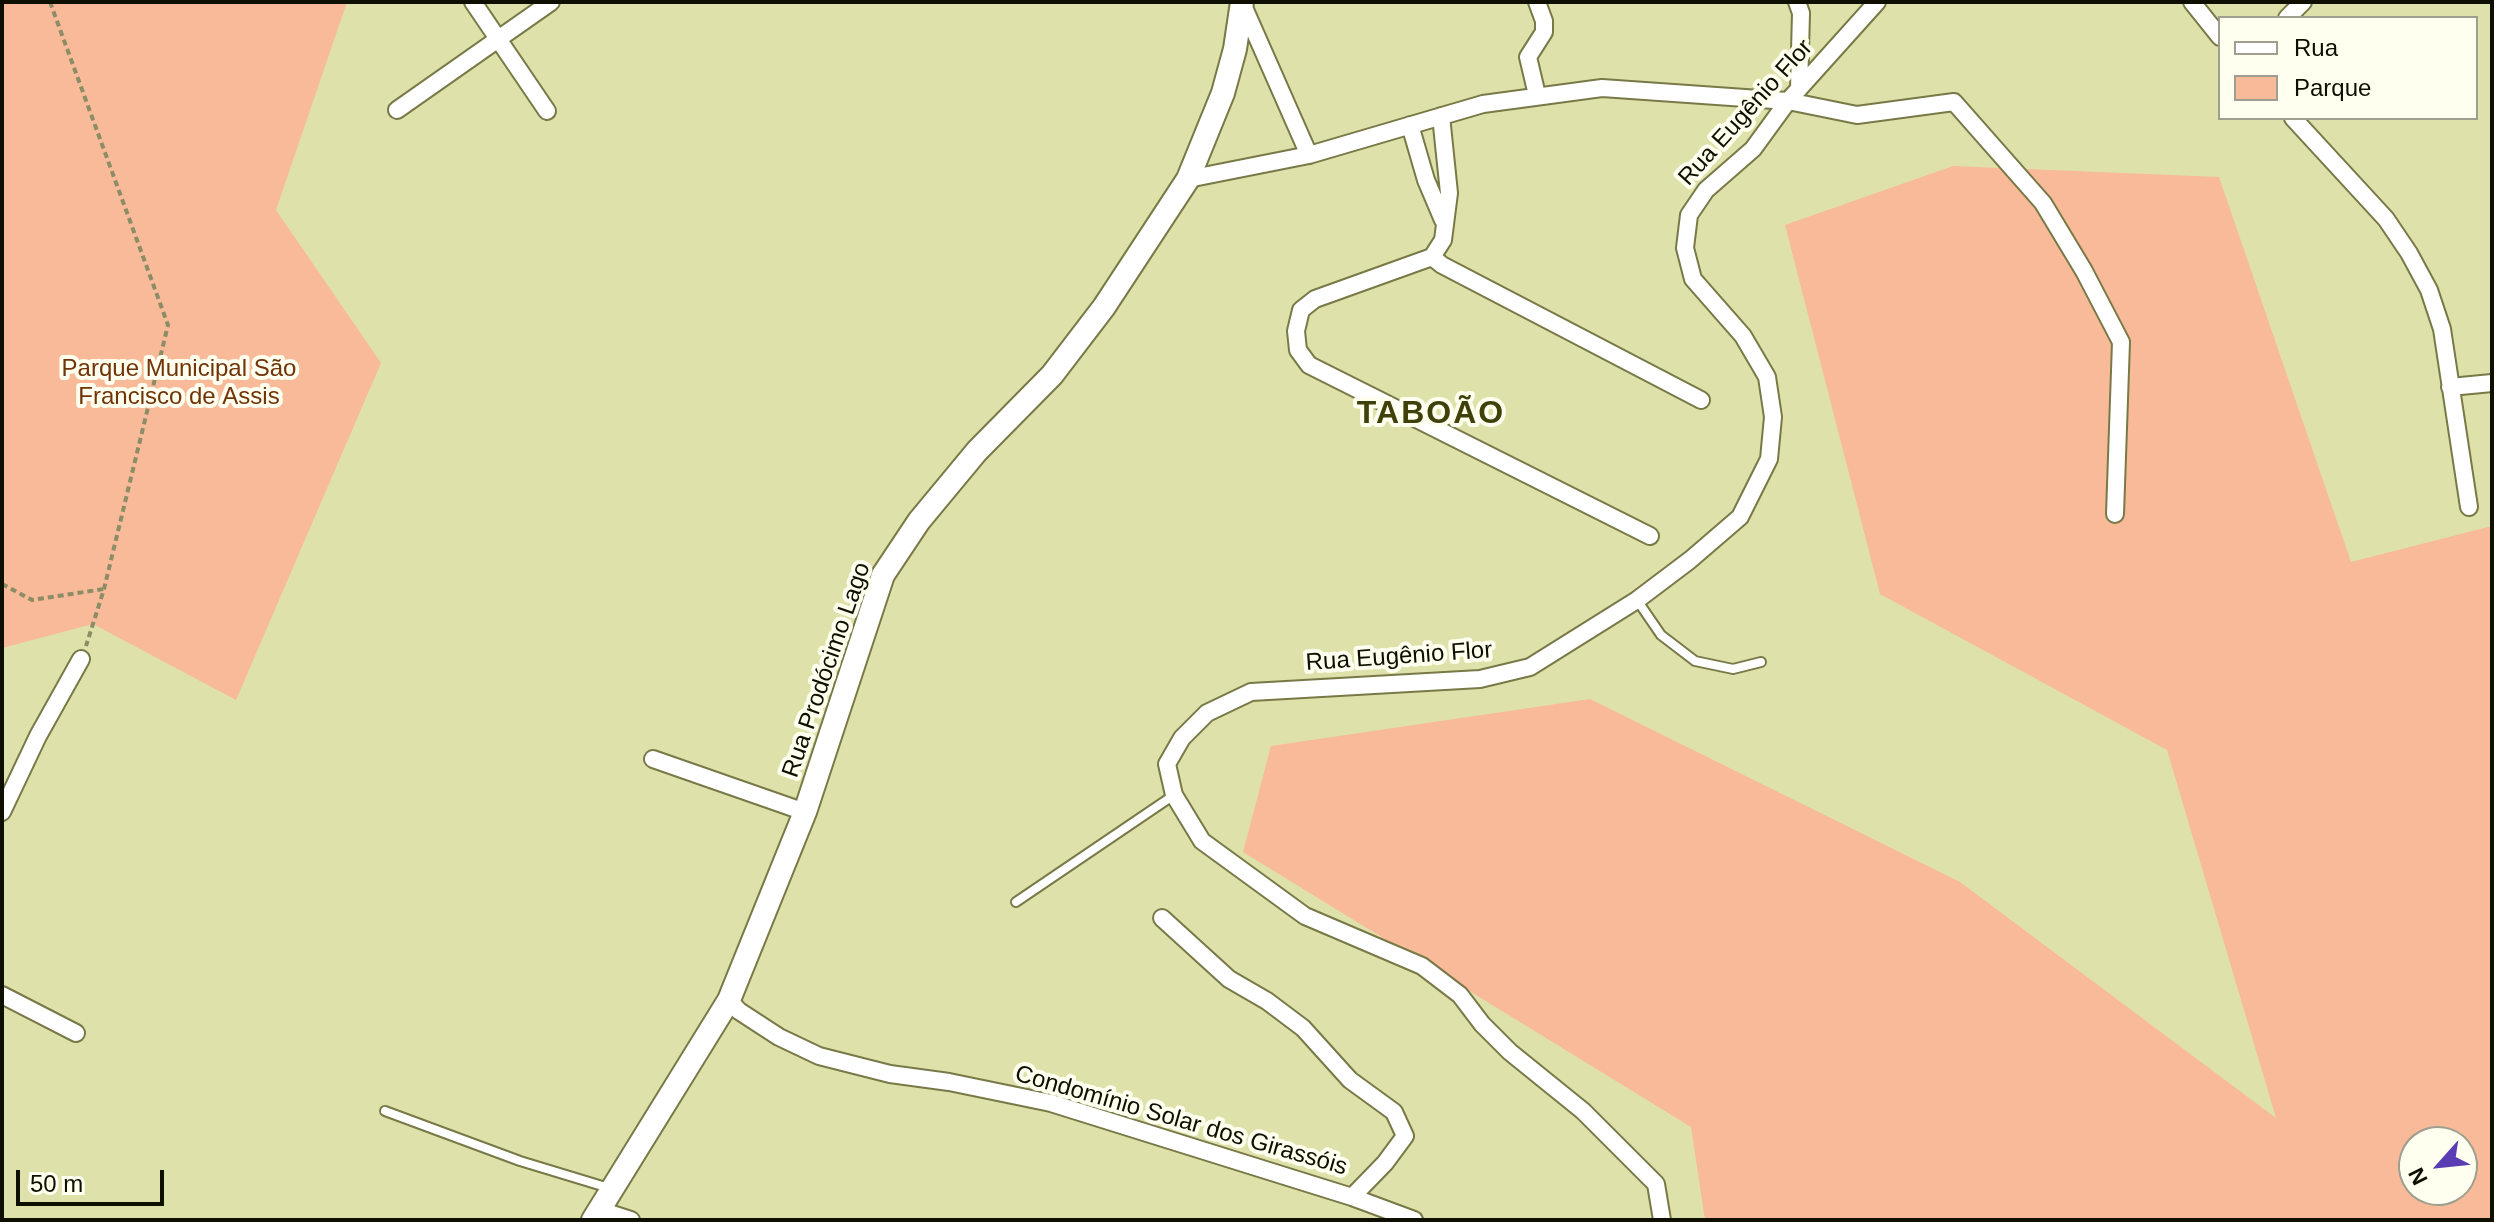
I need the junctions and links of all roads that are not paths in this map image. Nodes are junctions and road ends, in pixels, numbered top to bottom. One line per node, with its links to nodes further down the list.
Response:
1 (473, 2): 9 (street)
2 (551, 2): 9 (street)
3 (1537, 2): 10 (street)
4 (1797, 2): 11 (street)
5 (1877, 2): 11 (street, Rua Eugênio Flor)
6 (2192, 2): 8 (street)
7 (1242, 3): 17 (street); 19 (main road, Rua Prodócimo Lago)
8 (2218, 34)
9 (498, 38): 12 (street); 13 (street)
10 (1537, 95): 11 (street); 14 (street)
11 (1794, 95): 27 (street); 29 (street, Rua Eugênio Flor)
12 (397, 110)
13 (547, 111)
14 (1441, 116): 16 (street); 18 (street)
15 (2295, 120): 24 (street)
16 (1410, 125): 17 (street); 20 (street)
17 (1309, 155): 19 (street)
18 (1447, 174): 20 (street); 21 (street)
19 (1188, 179): 35 (main road, Rua Prodócimo Lago)
20 (1426, 180): 21 (street)
21 (1443, 220): 22 (street)
22 (1432, 257): 25 (street); 28 (street)
23 (2492, 383): 24 (street)
24 (2450, 387): 26 (street)
25 (1701, 400)
26 (2469, 507)
27 (2115, 514)
28 (1650, 536)
29 (1637, 600): 31 (lane); 33 (street, Rua Eugênio Flor)
30 (81, 659): 34 (street)
31 (1761, 662)
32 (653, 759): 35 (street)
33 (1174, 795): 36 (lane); 47 (street, Rua Eugênio Flor)
34 (2, 812)
35 (805, 812): 39 (main road, Rua Prodócimo Lago)
36 (1016, 902)
37 (1162, 918): 43 (street, Condomínio Solar dos Girassóis)
38 (2, 995): 40 (street)
39 (729, 1000): 42 (main road, Rua Prodócimo Lago); 43 (street, Condomínio Solar dos Girassóis)
40 (76, 1033)
41 (385, 1111): 42 (lane)
42 (614, 1189): 44 (main road, Rua Prodócimo Lago)
43 (1352, 1197): 46 (street, Condomínio Solar dos Girassóis)
44 (597, 1215): 45 (street)
45 (631, 1220)
46 (1414, 1220)
47 (1662, 1220)

